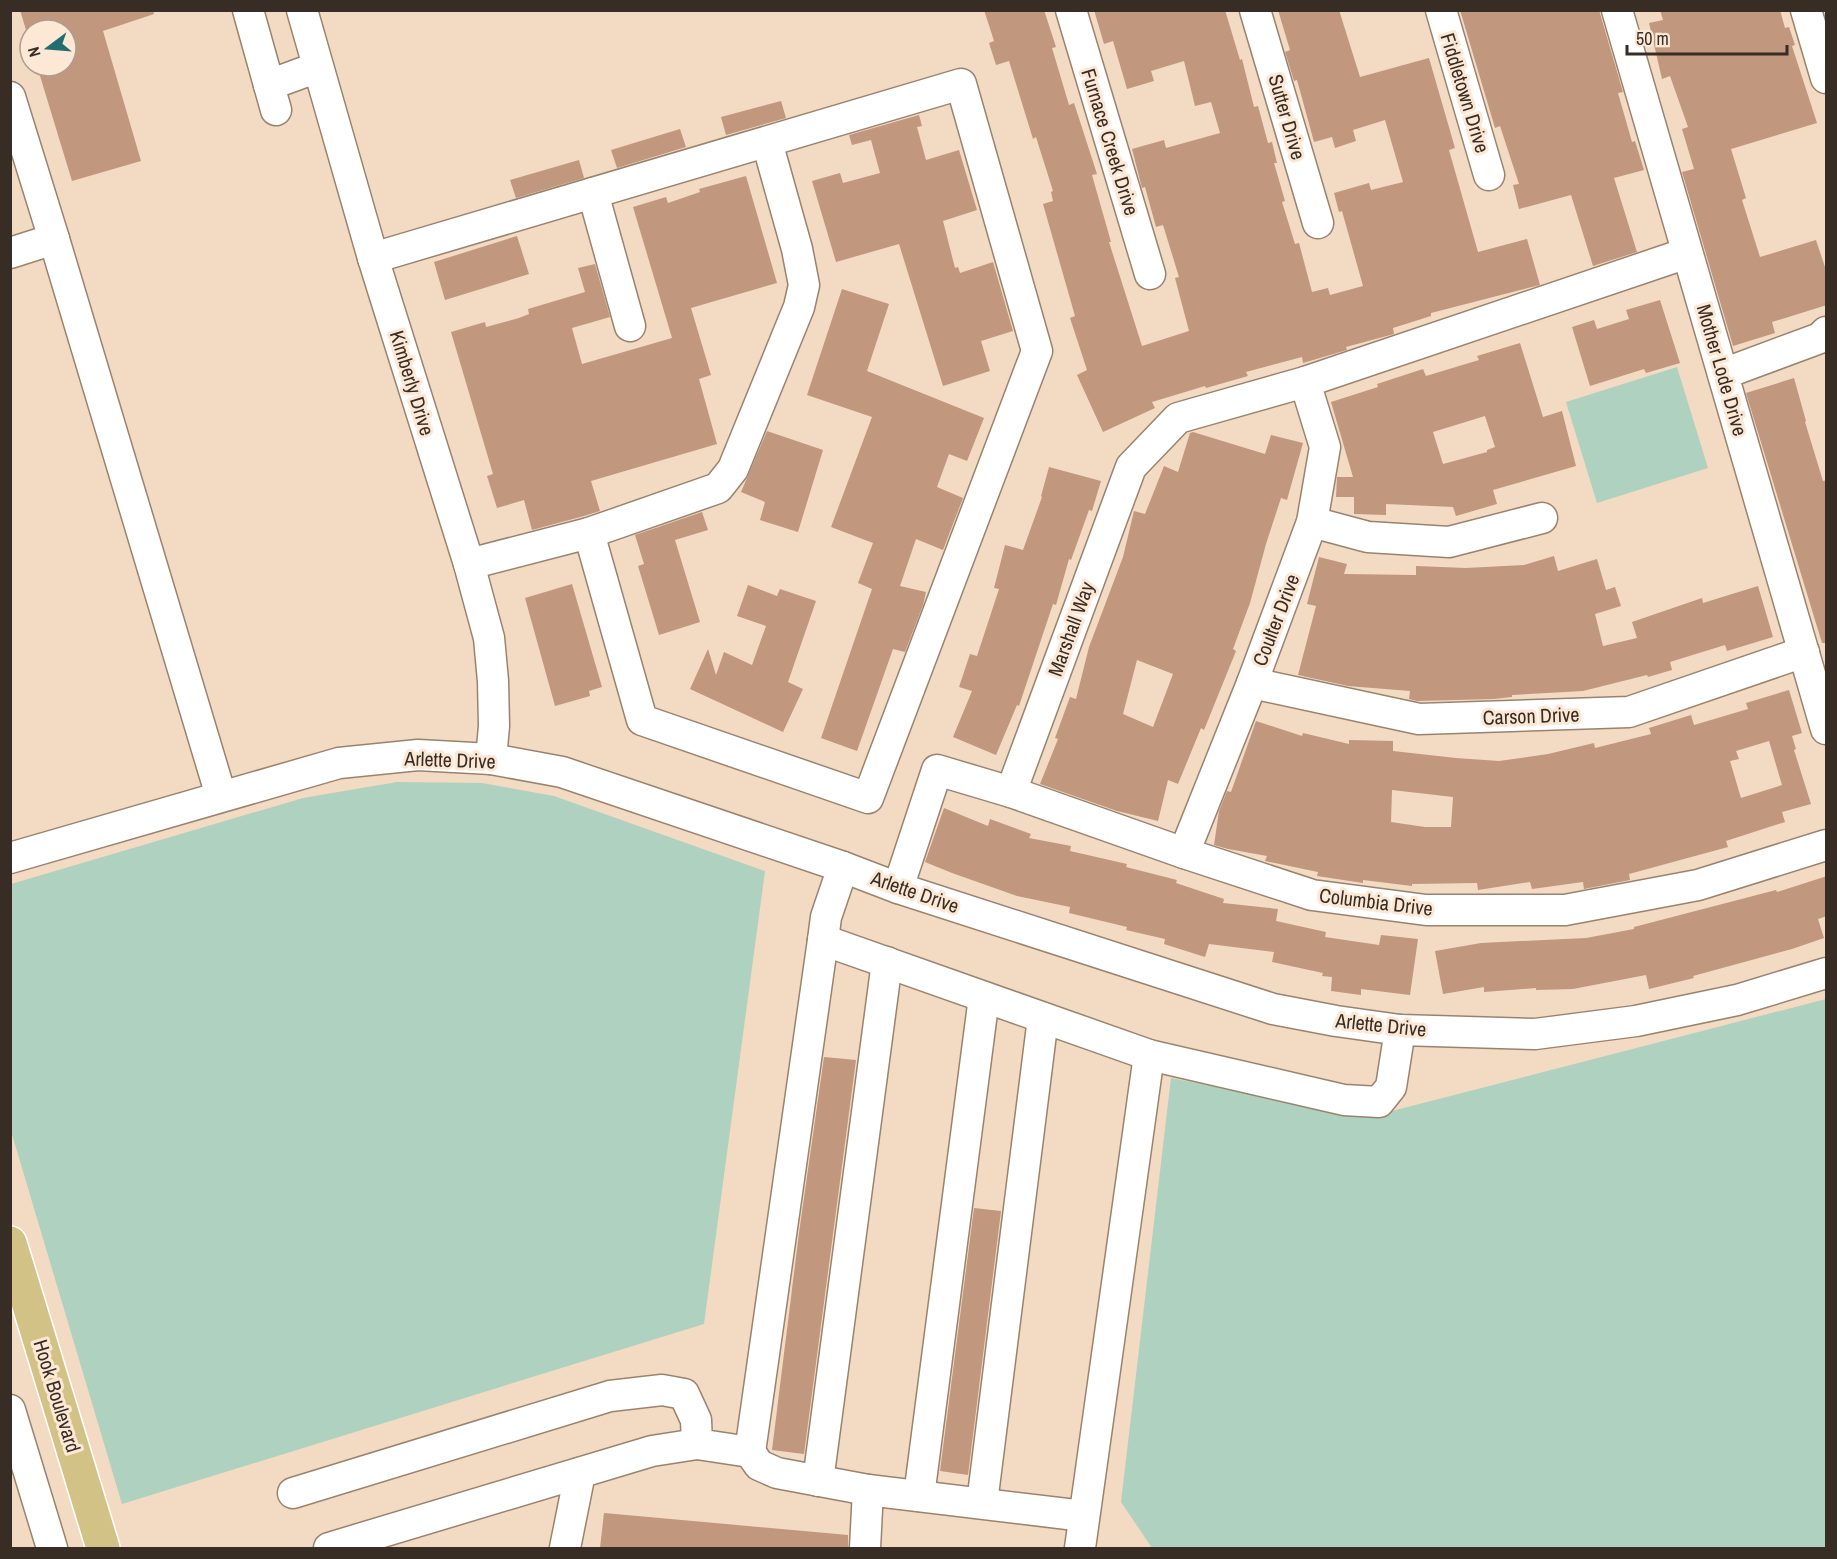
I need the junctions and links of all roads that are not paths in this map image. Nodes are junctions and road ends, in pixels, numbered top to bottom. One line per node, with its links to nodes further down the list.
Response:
1 (248, 10): 8 (street)
2 (302, 10): 8 (street, Kimberly Drive)
3 (1071, 10): 19 (street, Furnace Creek Drive)
4 (1255, 10): 14 (street, Sutter Drive)
5 (1441, 10): 12 (street, Fiddletown Drive)
6 (1617, 10): 17 (street, Mother Lode Drive)
7 (1806, 10): 9 (street)
8 (318, 67): 18 (street, Kimberly Drive)
9 (1827, 78)
10 (10, 97): 15 (street)
11 (767, 142): 13 (street); 26 (street); 26 (street)
12 (1490, 175)
13 (593, 193): 18 (street); 20 (street)
14 (1318, 224)
15 (54, 239): 16 (street); 33 (street)
16 (10, 253)
17 (1687, 253): 22 (street, Mother Lode Drive); 23 (street)
18 (373, 258): 27 (street, Kimberly Drive)
19 (1150, 274)
20 (630, 326)
21 (1827, 332): 22 (street)
22 (1723, 374): 28 (street, Mother Lode Drive)
23 (1305, 382): 25 (street, Coulter Drive); 32 (street, Marshall Way)
24 (1542, 519): 25 (street)
25 (1312, 522): 29 (street, Coulter Drive)
26 (589, 533): 27 (street)
27 (469, 564): 31 (street, Kimberly Drive)
28 (1804, 652): 29 (street, Carson Drive); 30 (street, Mother Lode Drive)
29 (1252, 683): 35 (street, Coulter Drive)
30 (1827, 729)
31 (491, 759): 33 (street, Arlette Drive); 37 (street, Arlette Drive)
32 (1011, 792): 35 (street, Columbia Drive); 38 (street, Columbia Drive)
33 (221, 796): 36 (street, Arlette Drive)
34 (1827, 845): 35 (street, Columbia Drive)
35 (1184, 853)
36 (10, 858)
37 (843, 867): 38 (street, Arlette Drive); 39 (street)
38 (898, 888): 44 (street, Arlette Drive)
39 (823, 940): 40 (street); 49 (street)
40 (887, 962): 42 (street); 51 (street)
41 (1827, 973): 44 (street, Arlette Drive)
42 (984, 997): 43 (street); 54 (street)
43 (1043, 1018): 45 (street); 55 (street)
44 (1400, 1030): 45 (street)
45 (1149, 1055): 56 (street)
46 (10, 1243): 58 (main road, Hook Boulevard)
47 (10, 1410): 57 (street)
48 (698, 1444): 49 (street); 50 (street); 53 (street)
49 (750, 1452): 51 (street)
50 (580, 1473): 59 (street); 60 (street)
51 (818, 1481): 52 (street)
52 (868, 1490): 54 (street); 61 (street)
53 (294, 1493)
54 (918, 1496): 55 (street)
55 (982, 1503): 56 (street)
56 (1084, 1516): 62 (street)
57 (52, 1548)
58 (103, 1548)
59 (329, 1548)
60 (565, 1548)
61 (865, 1548)
62 (1080, 1548)

